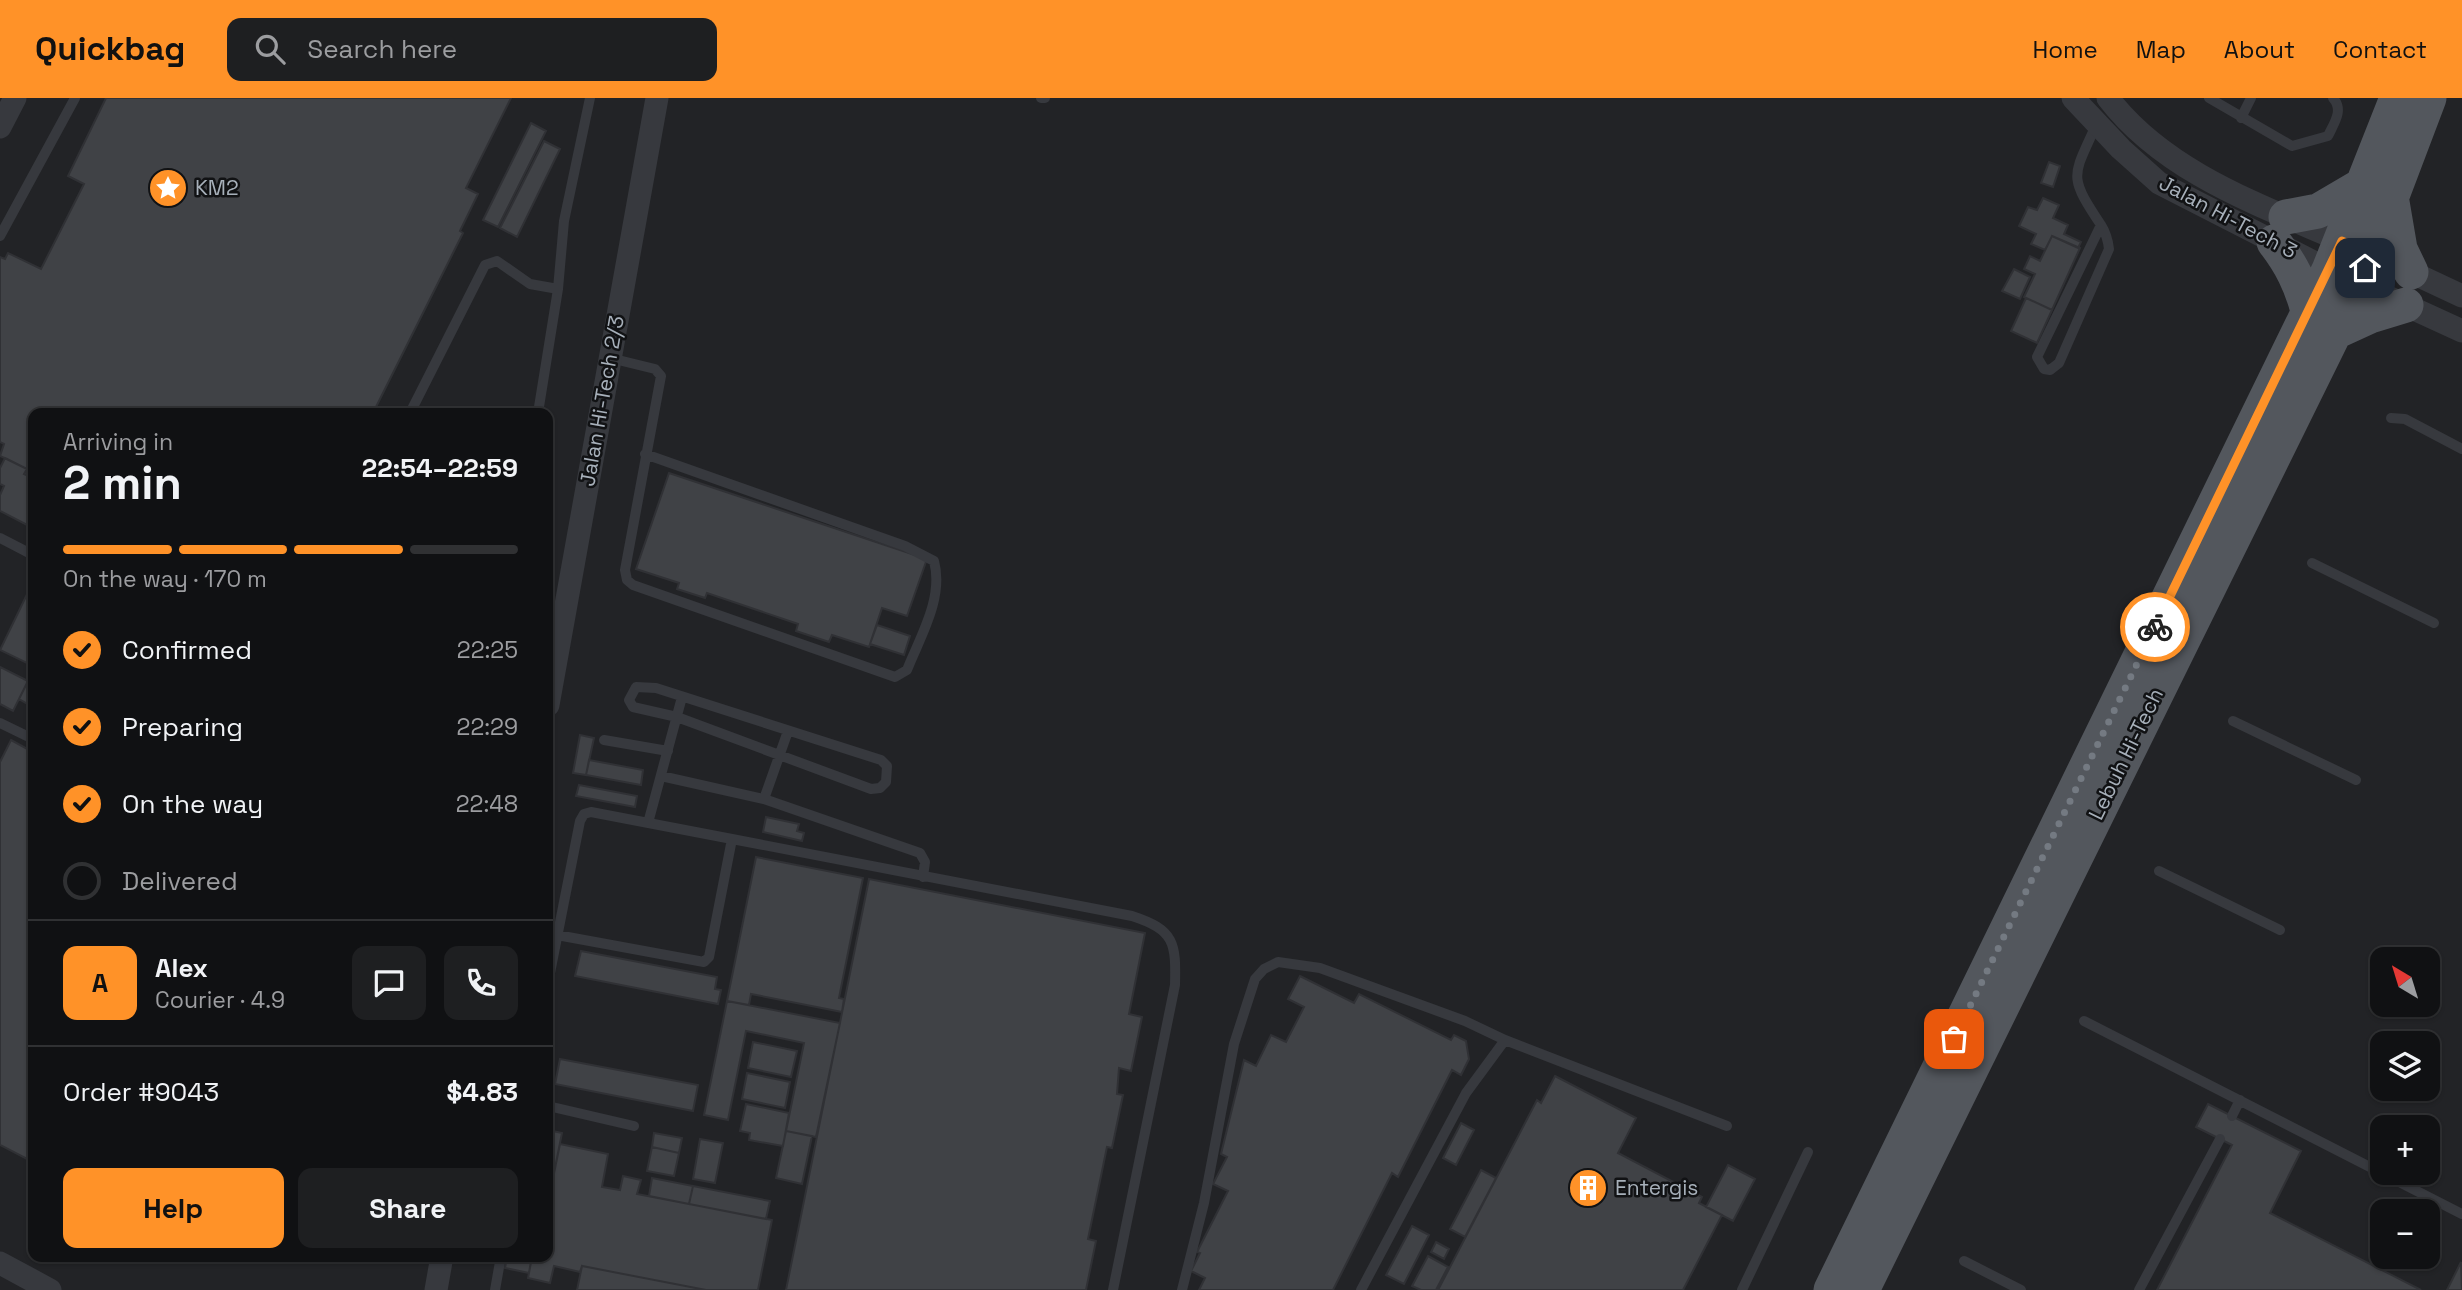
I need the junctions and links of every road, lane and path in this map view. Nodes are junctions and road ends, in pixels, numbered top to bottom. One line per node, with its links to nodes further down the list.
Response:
1 (15, 98): 14 (street)
2 (75, 98): 18 (lane)
3 (590, 98): 20 (lane)
4 (657, 98): 25 (street, Jalan Hi-Tech 2/3)
5 (2073, 98): 13 (street, Jalan Hi-Tech 3)
6 (2108, 98): 17 (street, Jalan Hi-Tech 3)
7 (2209, 98): 12 (lane)
8 (2251, 98): 12 (lane)
9 (2333, 98): 12 (lane)
10 (2397, 98): 15 (main road, Lebuh Hi-Tech)
11 (2428, 98): 15 (main road, Lebuh Hi-Tech)
12 (2241, 118)
13 (2097, 123): 16 (lane); 17 (street, Jalan Hi-Tech 3)
14 (0, 127)
15 (2378, 191): 17 (main road); 19 (main road, Lebuh Hi-Tech); 21 (main road)
16 (2101, 225): 16 (lane)
17 (2280, 229): 19 (street, Jalan Hi-Tech 3); 19 (street, Jalan Hi-Tech 3); 23 (main road)
18 (0, 236)
19 (2350, 262): 21 (street); 21 (street); 23 (main road, Lebuh Hi-Tech)
20 (558, 289): 26 (lane); 27 (lane)
21 (2408, 289): 22 (street); 23 (main road); 24 (street)
22 (2462, 296)
23 (2322, 322): 76 (main road, Lebuh Hi-Tech); 77 (main road, Lebuh Hi-Tech)
24 (2462, 331)
25 (610, 358): 30 (lane); 35 (street, Jalan Hi-Tech 2/3)
26 (413, 408)
27 (539, 408)
28 (2391, 418): 29 (lane)
29 (2462, 449)
30 (645, 454): 30 (lane)
31 (0, 538): 32 (lane)
32 (28, 552)
33 (2312, 563): 34 (lane)
34 (2434, 623)
35 (553, 677)
36 (682, 697): 37 (lane); 37 (lane); 40 (lane)
37 (677, 717): 43 (lane); 44 (lane)
38 (2233, 721): 46 (lane)
39 (0, 723): 41 (lane)
40 (788, 731): 44 (lane); 44 (lane)
41 (28, 737)
42 (604, 740): 43 (lane)
43 (668, 751): 45 (lane)
44 (779, 755): 47 (lane)
45 (661, 776): 47 (lane); 48 (lane)
46 (2356, 780)
47 (764, 799): 51 (lane)
48 (648, 823): 49 (lane); 53 (lane)
49 (733, 839): 51 (lane); 53 (lane)
50 (2159, 871): 52 (lane)
51 (923, 877): 72 (lane)
52 (2280, 930)
53 (557, 935): 54 (lane)
54 (553, 956)
55 (2084, 1021): 57 (lane)
56 (1505, 1040): 61 (lane); 73 (lane); 74 (lane)
57 (2240, 1100): 59 (lane); 64 (lane)
58 (553, 1107): 60 (lane)
59 (2232, 1116)
60 (634, 1126)
61 (1727, 1126)
62 (2220, 1139): 79 (lane)
63 (1808, 1152): 75 (lane)
64 (2462, 1214)
65 (1964, 1261): 78 (lane)
66 (441, 1262): 70 (street)
67 (500, 1262): 71 (lane)
68 (0, 1263): 69 (street)
69 (50, 1290)
70 (436, 1290)
71 (495, 1290)
72 (1113, 1290)
73 (1182, 1290)
74 (1361, 1290)
75 (1742, 1290)
76 (1831, 1290)
77 (1862, 1290)
78 (2021, 1290)
79 (2139, 1290)

